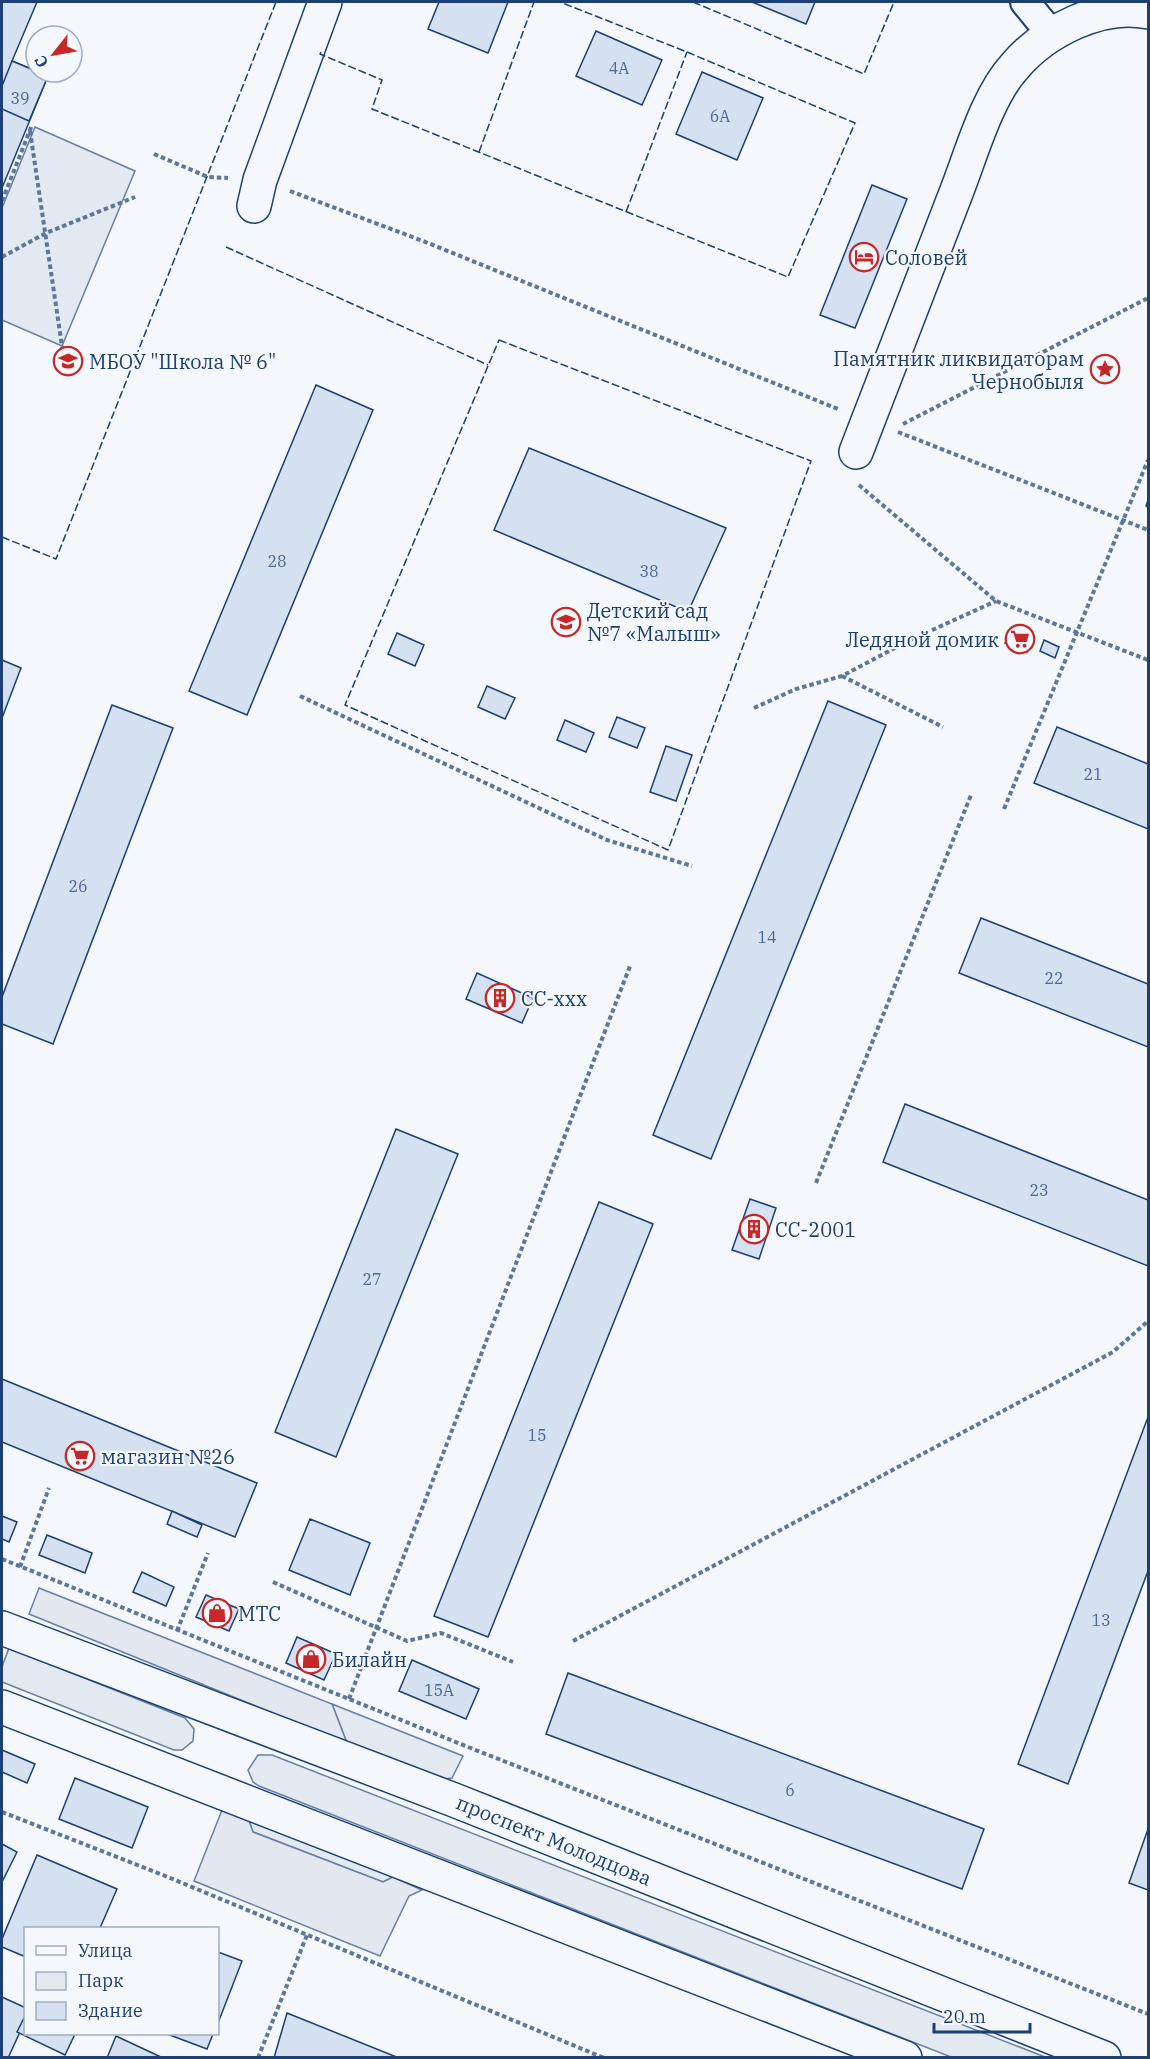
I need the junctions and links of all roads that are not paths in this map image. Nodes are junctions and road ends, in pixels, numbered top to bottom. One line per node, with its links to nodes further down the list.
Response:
1 (325, 2): 5 (main road)
2 (1025, 2): 4 (street)
3 (1149, 12): 4 (main road)
4 (1052, 35): 6 (main road)
5 (257, 193)
6 (856, 467)
7 (2, 1628): 10 (main road, проспект Молодцова)
8 (2, 1707): 9 (main road)
9 (905, 2058)
10 (1104, 2058)

